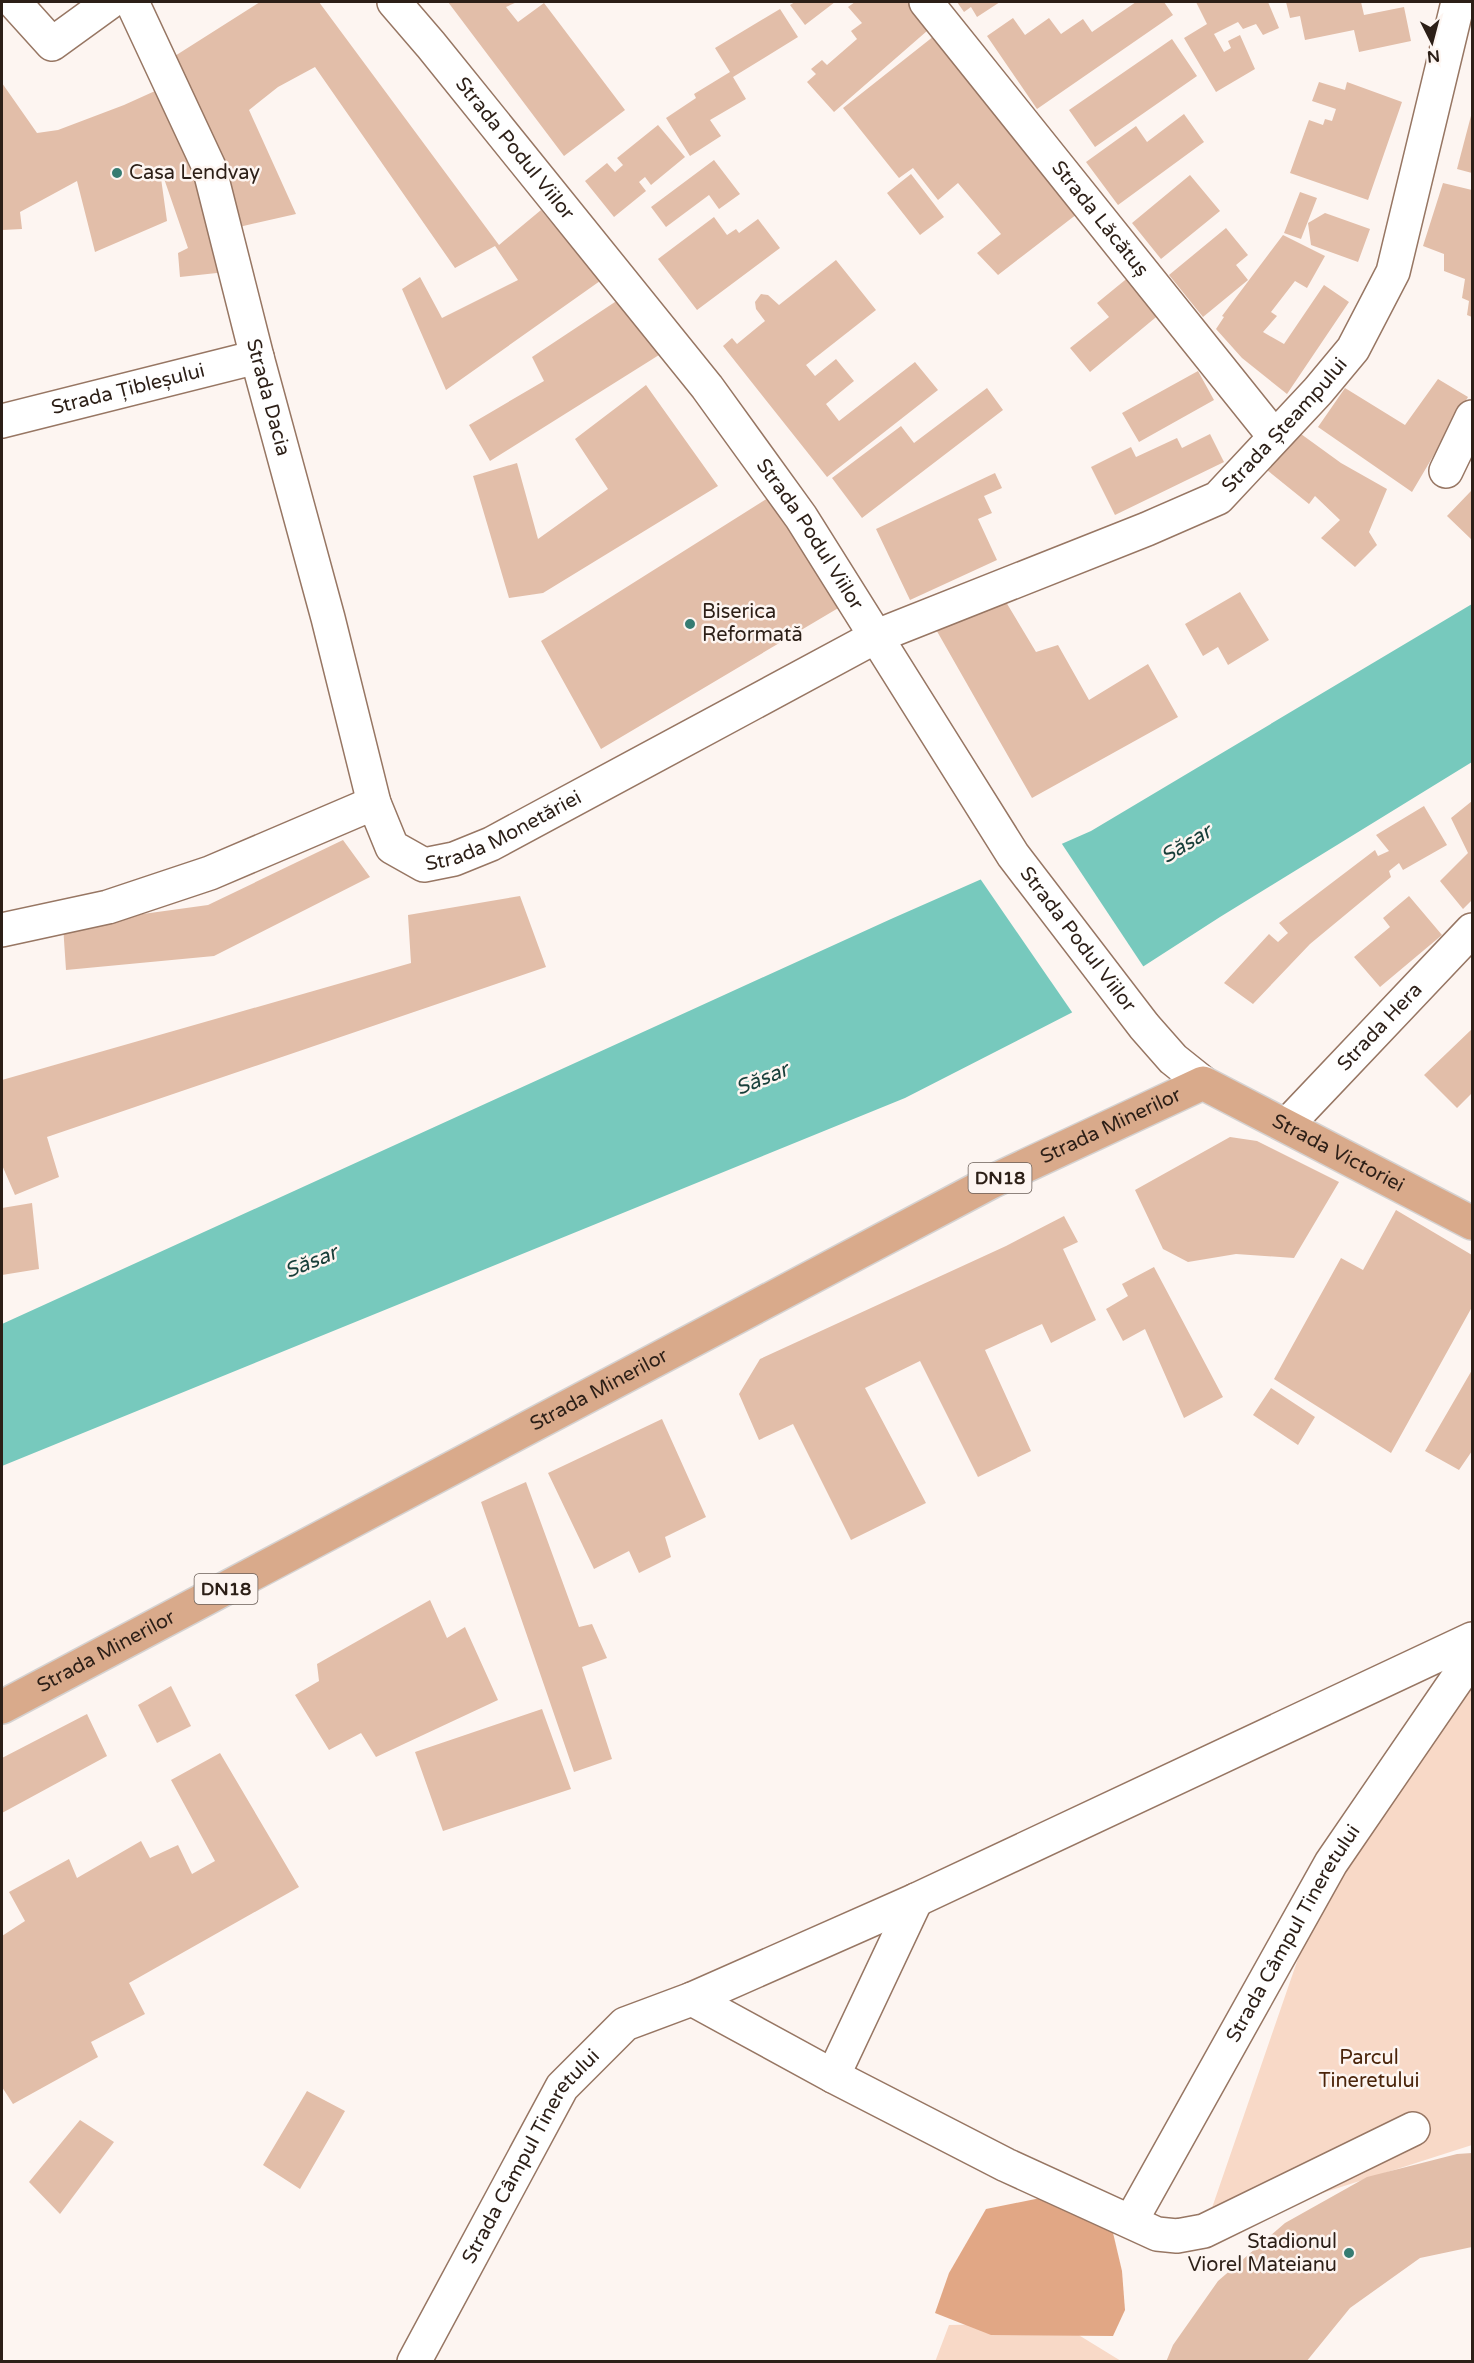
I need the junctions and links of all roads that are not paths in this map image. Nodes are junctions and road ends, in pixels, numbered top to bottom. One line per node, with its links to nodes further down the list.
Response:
1 (14, 2): 2 (street)
2 (110, 2)
3 (132, 2): 7 (street, Strada Dacia)
4 (394, 2): 12 (street, Strada Podul Viilor)
5 (926, 2): 10 (street, Strada Lăcătuș)
6 (1458, 2): 10 (street, Strada Șteampului)
7 (257, 357): 9 (street, Strada Țibleșului); 13 (street, Strada Dacia)
8 (1473, 417): 11 (street)
9 (2, 421)
10 (1274, 436): 12 (street, Strada Șteampului)
11 (1446, 471)
12 (877, 636): 13 (street, Strada Monetăriei); 16 (street, Strada Podul Viilor)
13 (374, 803): 14 (street)
14 (2, 930)
15 (1473, 930): 17 (street, Strada Hera)
16 (1203, 1083): 17 (main road, Strada Victoriei); 21 (main road, Strada Minerilor / DN18)
17 (1287, 1125): 18 (main road, Strada Victoriei)
18 (1473, 1223)
19 (1473, 1639): 22 (street, Strada Câmpul Tineretului)
20 (1473, 1657): 26 (street, Strada Câmpul Tineretului)
21 (2, 1707)
22 (916, 1900): 23 (street, Strada Câmpul Tineretului); 24 (street)
23 (692, 1999): 24 (street); 27 (street, Strada Câmpul Tineretului)
24 (833, 2076): 26 (street)
25 (1413, 2129): 26 (street)
26 (1131, 2221)
27 (414, 2361)

